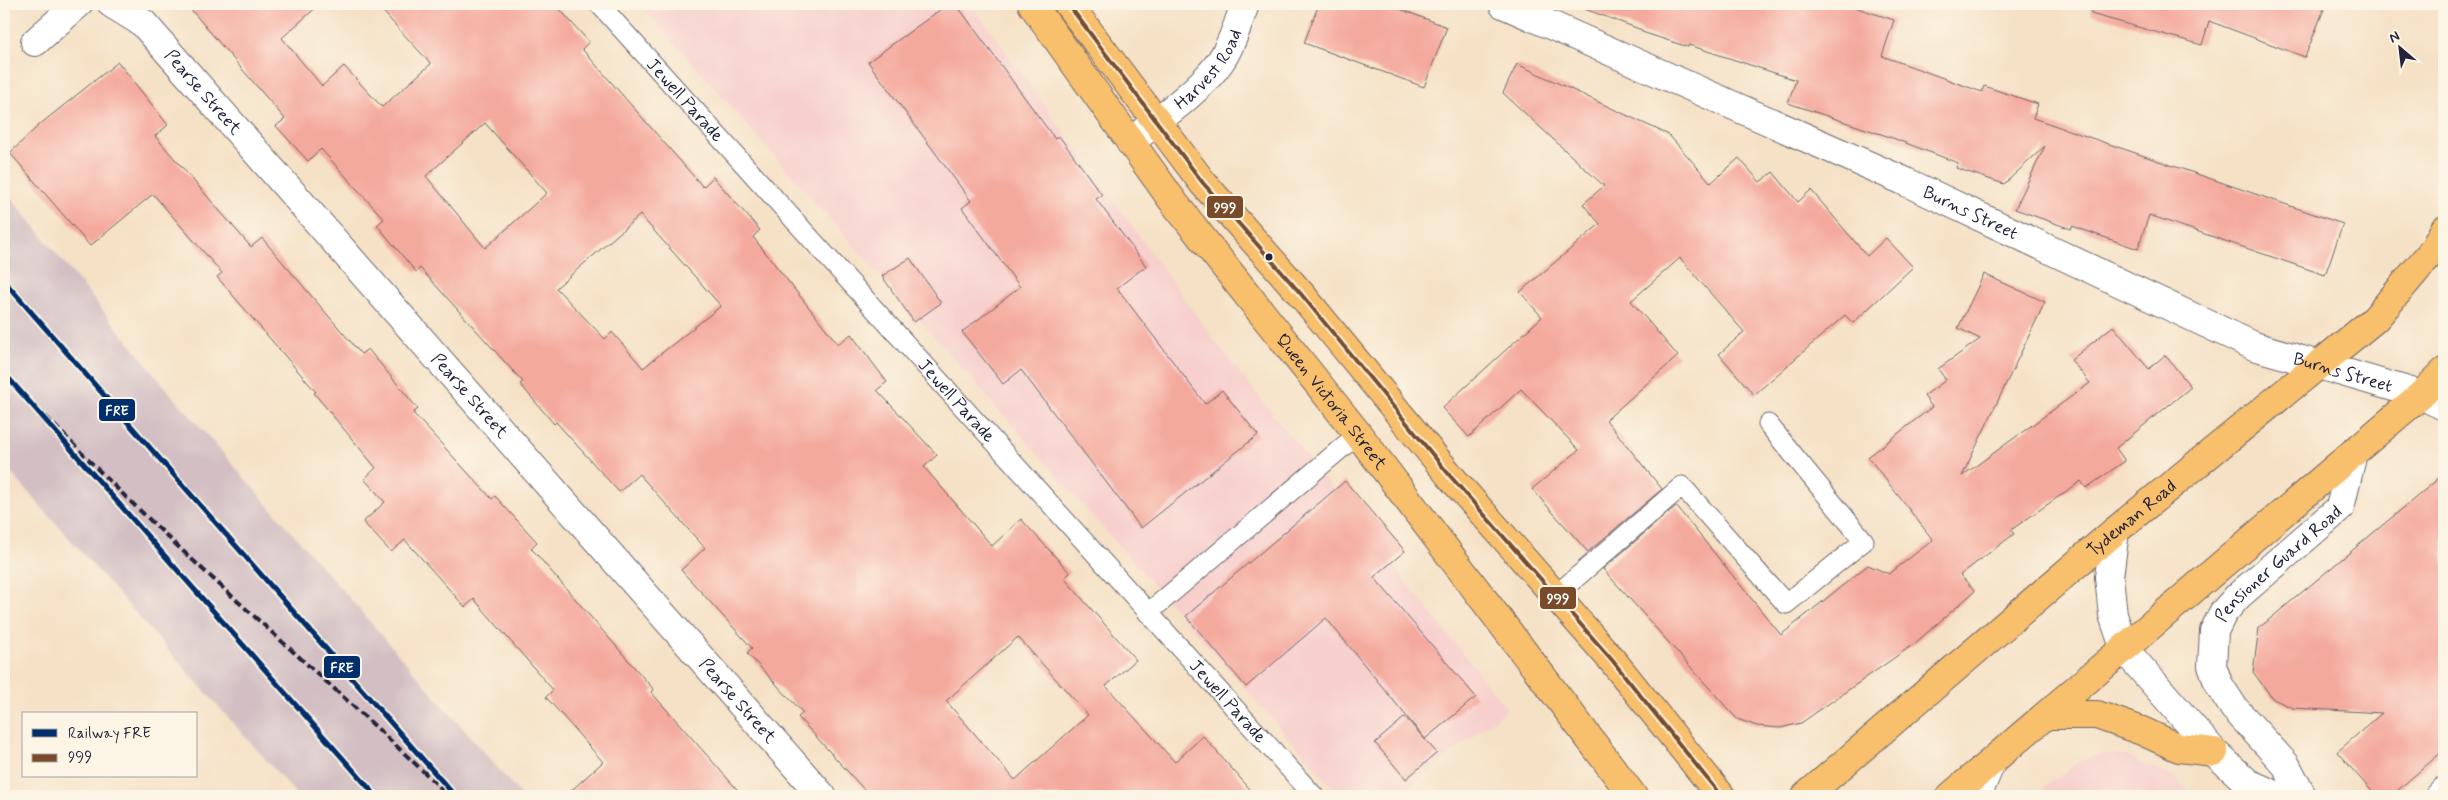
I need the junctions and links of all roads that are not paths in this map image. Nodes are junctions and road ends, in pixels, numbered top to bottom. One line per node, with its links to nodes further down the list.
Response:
1 (78, 4): 9 (street)
2 (112, 4): 27 (street, Pearse Street)
3 (598, 4): 21 (lane, Jewell Parade)
4 (1032, 4): 11 (main road, Queen Victoria Street)
5 (1068, 4): 10 (main road)
6 (1245, 4): 10 (street, Harvest Road)
7 (1502, 4): 8 (street, Burns Street)
8 (1531, 10): 13 (street, Burns Street)
9 (34, 42)
10 (1156, 122): 11 (street, Harvest Road); 20 (main road)
11 (1130, 142): 17 (main road, Queen Victoria Street)
12 (2444, 230): 13 (main road, Tydeman Road)
13 (2318, 365): 15 (street, Burns Street); 19 (main road, Tydeman Road)
14 (2444, 372): 15 (main road)
15 (2432, 401): 18 (main road)
16 (1768, 424): 20 (lane)
17 (1358, 434): 21 (lane); 29 (main road, Queen Victoria Street)
18 (2354, 453): 22 (main road); 35 (street, Pensioner Guard Road)
19 (2115, 531): 22 (street); 31 (main road, Tydeman Road)
20 (1556, 595): 30 (main road)
21 (1148, 614): 28 (lane, Jewell Parade)
22 (2125, 650): 23 (main road); 24 (street)
23 (2048, 715): 24 (main road); 25 (main road)
24 (2214, 752): 34 (street)
25 (1991, 763): 32 (main road); 33 (street)
26 (2444, 791): 36 (street)
27 (822, 796)
28 (1314, 796)
29 (1632, 796)
30 (1721, 796)
31 (1806, 796)
32 (1951, 796)
33 (1977, 796)
34 (2278, 796)
35 (2302, 796)
36 (2438, 796)

